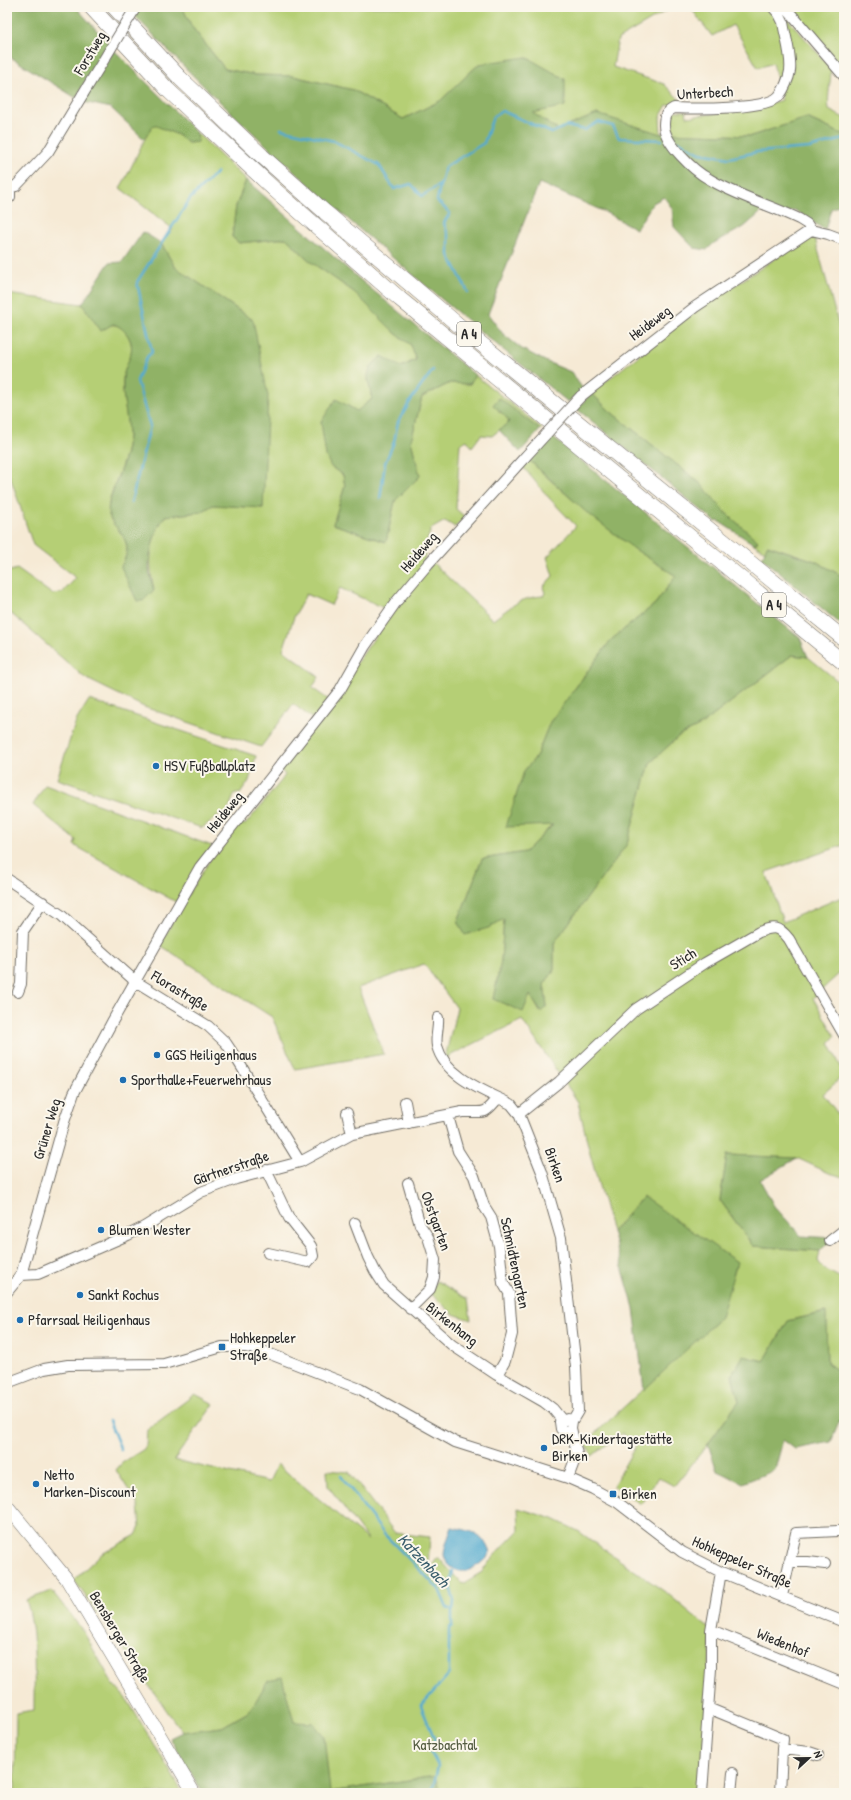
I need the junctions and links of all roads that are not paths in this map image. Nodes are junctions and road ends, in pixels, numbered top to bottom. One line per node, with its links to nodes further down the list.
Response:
1 (91, 7): 12 (highway, A 4)
2 (114, 7): 11 (highway, A 4)
3 (136, 7): 7 (street, Forstweg, bridge)
4 (773, 7): 9 (street, Unterbech)
5 (785, 7): 6 (street)
6 (844, 76)
7 (8, 187): 8 (street)
8 (7, 200)
9 (813, 231): 10 (street); 15 (street, Heideweg, bridge)
10 (844, 240)
11 (844, 639)
12 (844, 663)
13 (7, 879): 14 (street, Florastraße)
14 (43, 902): 15 (street, Florastraße); 16 (street)
15 (135, 981): 26 (street, Florastraße); 33 (street, Grüner Weg)
16 (18, 992)
17 (438, 1018): 19 (street, Birken)
18 (844, 1035): 22 (street, Stich)
19 (498, 1098): 22 (street, Birken); 23 (street)
20 (405, 1102): 24 (street)
21 (347, 1113): 25 (street)
22 (519, 1114): 38 (street, Birken)
23 (448, 1116): 24 (street); 36 (street, Schmidtengarten)
24 (409, 1123): 25 (street)
25 (352, 1134): 26 (street)
26 (300, 1162): 27 (street, Gärtnerstraße)
27 (266, 1170): 32 (street); 33 (street, Gärtnerstraße)
28 (408, 1183): 35 (street, Obstgarten)
29 (355, 1223): 35 (street, Birkenhang)
30 (844, 1230): 31 (street)
31 (830, 1241)
32 (268, 1253)
33 (21, 1275): 34 (street, Grüner Weg)
34 (7, 1292)
35 (410, 1309): 36 (street, Birkenhang)
36 (497, 1375): 38 (street, Birkenhang)
37 (7, 1383): 39 (street, Hohkeppeler Straße)
38 (567, 1420): 39 (street, Birken)
39 (568, 1478): 44 (street, Hohkeppeler Straße)
40 (7, 1506): 53 (main road, Bensberger Straße)
41 (838, 1531): 42 (street)
42 (789, 1562): 43 (street); 45 (street)
43 (825, 1564)
44 (721, 1572): 45 (street, Hohkeppeler Straße); 47 (street)
45 (782, 1596): 46 (street, Hohkeppeler Straße)
46 (844, 1622)
47 (711, 1630): 48 (street, Wiedenhof); 49 (street)
48 (844, 1684)
49 (708, 1708): 50 (street); 54 (street)
50 (782, 1749): 51 (street); 56 (street)
51 (818, 1755)
52 (732, 1773): 55 (street)
53 (194, 1793)
54 (702, 1793)
55 (731, 1793)
56 (780, 1793)

